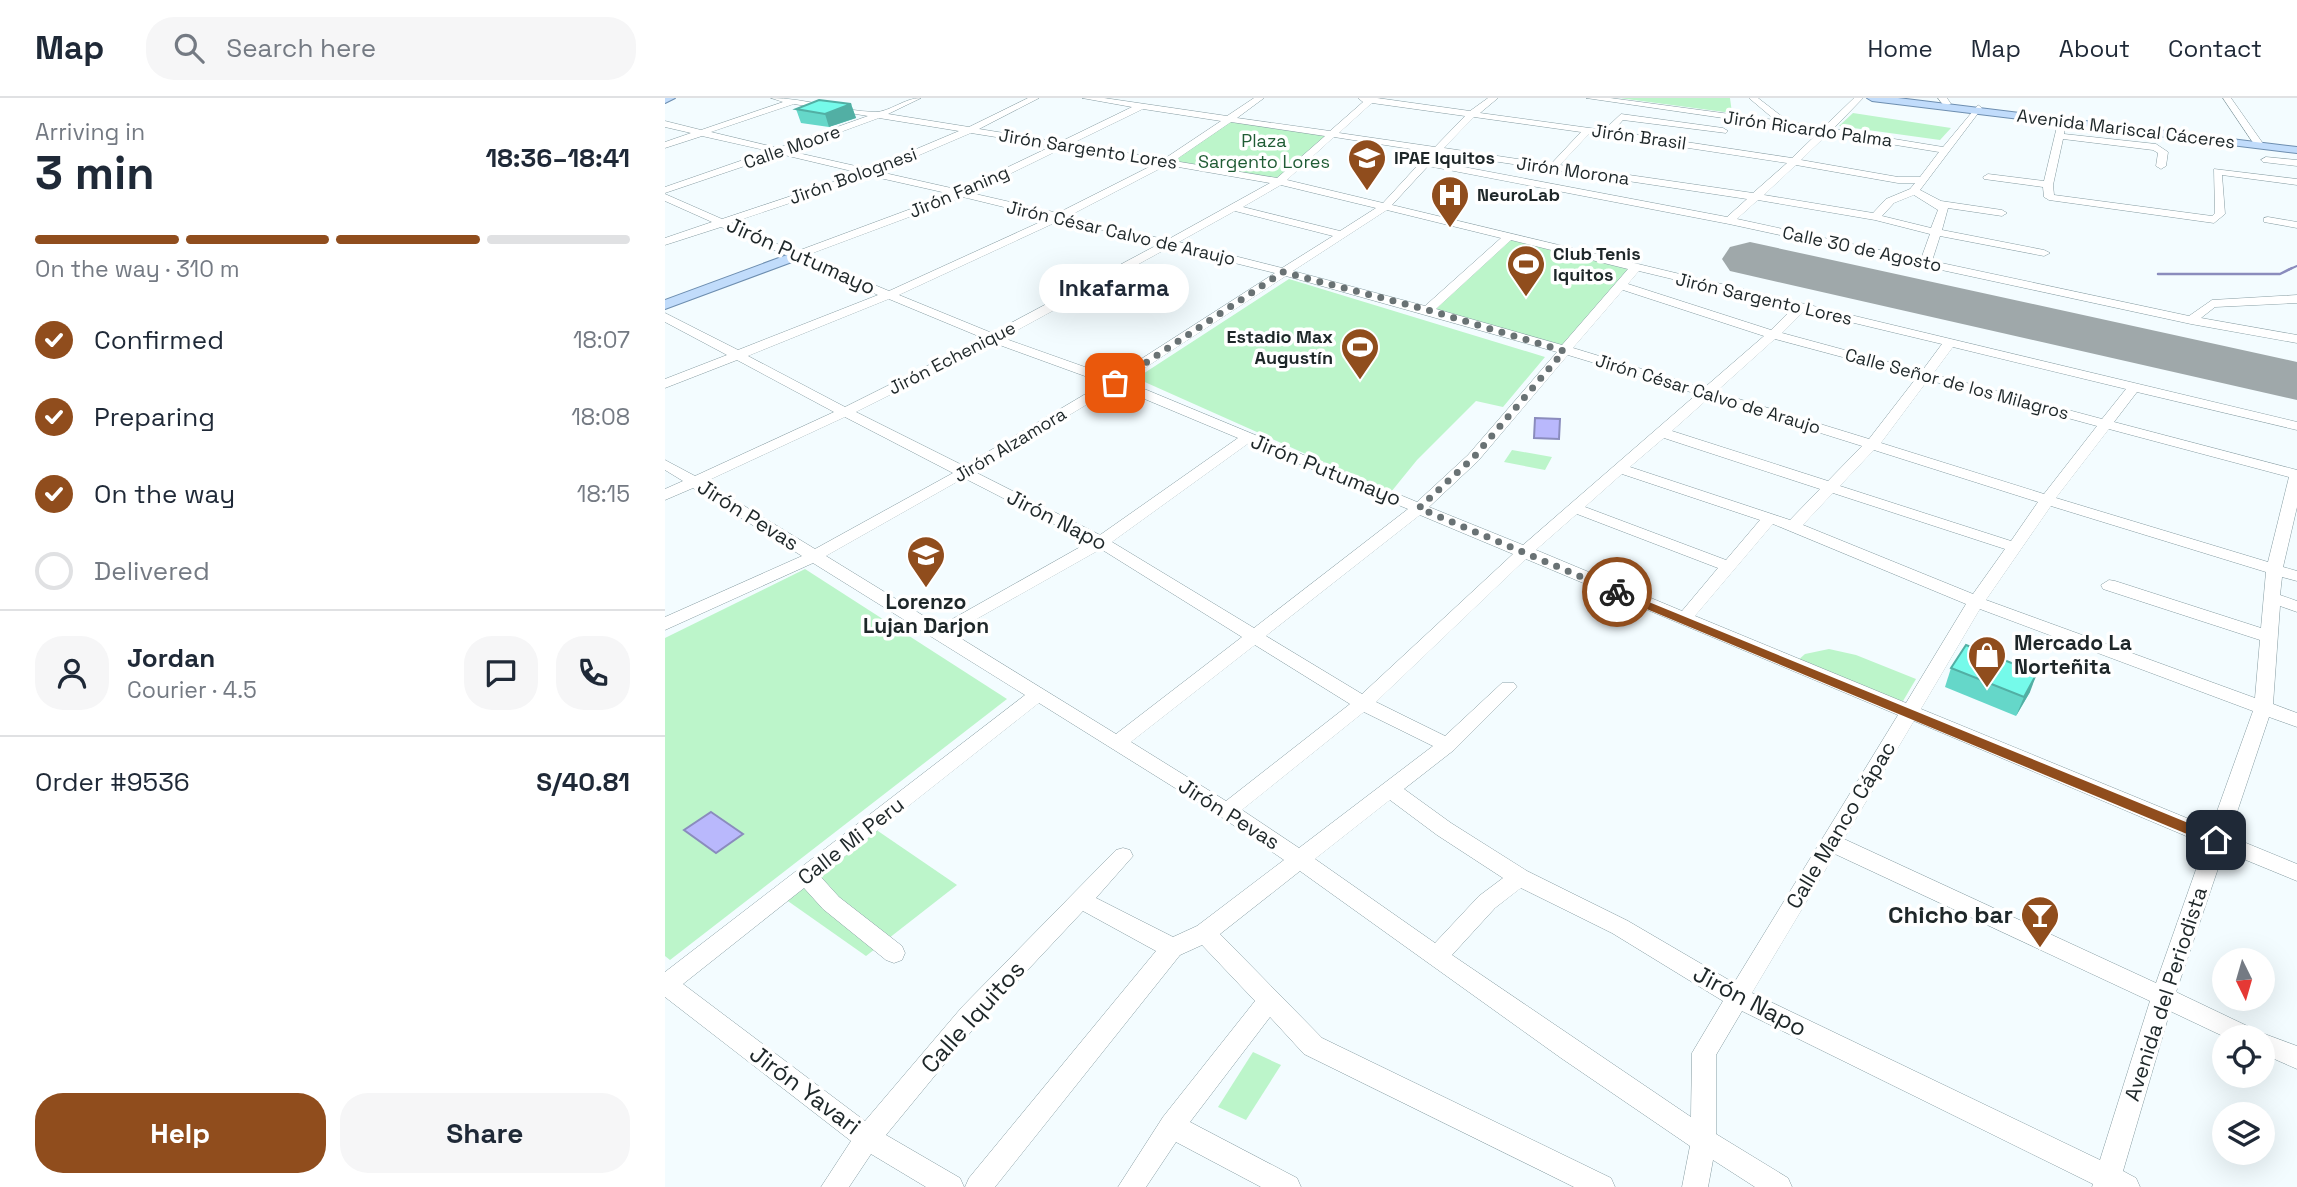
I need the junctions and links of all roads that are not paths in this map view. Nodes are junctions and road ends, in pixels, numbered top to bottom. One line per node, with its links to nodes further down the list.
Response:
1 (775, 98): 16 (street, Jirón Sargento Lores)
2 (917, 98): 24 (street, Calle Moore)
3 (1035, 98): 31 (street, Jirón Bolognesi)
4 (1086, 98): 17 (street, Jirón Morona)
5 (1156, 98): 20 (street, Jirón Faning)
6 (1260, 98): 26 (street)
7 (1355, 98): 15 (street, Jirón Brasil)
8 (1494, 98): 23 (street, Jirón Alzamora)
9 (1590, 98): 18 (street, Jirón Ricardo Palma)
10 (1753, 98): 29 (street)
11 (1859, 98): 33 (street)
12 (1872, 98): 21 (main road, Avenida Mariscal Cáceres)
13 (1900, 98): 19 (main road, Avenida Mariscal Cáceres)
14 (2227, 98): 38 (street)
15 (1372, 99): 23 (street, Jirón Brasil); 36 (street, Jirón Echenique)
16 (798, 100): 24 (street, Jirón Sargento Lores); 35 (street)
17 (1109, 100): 20 (street, Jirón Morona)
18 (1608, 101): 22 (street); 25 (street, Jirón Ricardo Palma)
19 (1945, 101): 21 (main road, Avenida Mariscal Cáceres)
20 (1142, 106): 26 (street, Jirón Morona); 40 (street, Jirón Faning)
21 (1978, 109): 27 (main road, Avenida Mariscal Cáceres); 44 (street)
22 (1598, 110)
23 (1472, 114): 30 (street, Jirón Brasil); 43 (street, Jirón Alzamora)
24 (880, 115): 31 (street, Jirón Sargento Lores); 45 (street, Calle Moore)
25 (1731, 118): 29 (street, Jirón Ricardo Palma); 32 (street)
26 (1230, 119): 36 (street, Jirón Morona); 48 (street)
27 (2062, 119): 37 (street); 38 (main road, Avenida Mariscal Cáceres)
28 (665, 124): 35 (street, Jirón César Calvo de Araujo)
29 (1786, 124): 33 (street, Jirón Ricardo Palma)
30 (1585, 125): 34 (street, Jirón Brasil); 52 (street)
31 (970, 130): 40 (street, Jirón Sargento Lores); 53 (street, Jirón Bolognesi)
32 (1723, 131): 34 (street); 41 (street)
33 (1826, 131): 44 (street, Jirón Ricardo Palma); 47 (street)
34 (1607, 132): 41 (street, Jirón Brasil)
35 (703, 133): 39 (street); 45 (street, Jirón César Calvo de Araujo)
36 (1334, 134): 43 (street, Jirón Morona); 55 (street, Jirón Echenique)
37 (2059, 136): 51 (street); 59 (street)
38 (2257, 143): 42 (main road, Avenida Mariscal Cáceres)
39 (665, 145)
40 (1064, 145): 48 (street, Jirón Sargento Lores); 61 (street, Jirón Faning)
41 (1710, 147): 47 (street, Jirón Brasil)
42 (2297, 148)
43 (1436, 150): 49 (street, Jirón Alzamora); 52 (street, Jirón Morona)
44 (1944, 150): 58 (street)
45 (779, 151): 53 (street, Jirón César Calvo de Araujo); 60 (street, Calle Moore)
46 (2266, 160): 50 (street)
47 (1795, 161): 58 (street, Jirón Brasil); 63 (street)
48 (1166, 162): 55 (street, Jirón Sargento Lores); 69 (street)
49 (1427, 163): 57 (street, Calle 30 de Agosto); 65 (street, Jirón Alzamora)
50 (2297, 163)
51 (2161, 166)
52 (1552, 168): 57 (street); 63 (street, Jirón Morona)
53 (869, 173): 61 (street, Jirón César Calvo de Araujo); 72 (street, Jirón Bolognesi)
54 (1988, 177): 59 (street)
55 (1279, 181): 65 (street, Jirón Sargento Lores); 66 (street, Jirón Echenique)
56 (2297, 182): 59 (street)
57 (1538, 183): 71 (street, Calle 30 de Agosto)
58 (1915, 185): 64 (street, Jirón Brasil); 68 (street)
59 (2048, 185)
60 (665, 190)
61 (959, 195): 69 (street, Jirón César Calvo de Araujo); 80 (street, Jirón Faning)
62 (665, 197): 72 (street, Jirón Putumayo)
63 (1757, 197): 68 (street, Jirón Morona); 71 (street)
64 (1940, 204): 67 (street, Jirón Brasil); 74 (street)
65 (1386, 206): 75 (street, Jirón Alzamora); 76 (street, Jirón Sargento Lores)
66 (1234, 208): 75 (street); 78 (street, Jirón Echenique)
67 (2002, 213)
68 (1875, 217): 74 (street, Jirón Morona)
69 (1057, 218): 78 (street, Jirón César Calvo de Araujo); 85 (street)
70 (2268, 220): 73 (street)
71 (1729, 221): 81 (street, Calle 30 de Agosto)
72 (724, 222): 77 (street, Jirón Bolognesi); 80 (street, Jirón Putumayo)
73 (2297, 225)
74 (1934, 232): 79 (street, Jirón Morona); 81 (street)
75 (1342, 235): 83 (street, Jirón Alzamora)
76 (1508, 237): 82 (street, Jirón Sargento Lores); 89 (street)
77 (665, 242)
78 (1166, 244): 83 (street, Jirón César Calvo de Araujo); 93 (street, Jirón Echenique)
79 (2044, 253)
80 (795, 256): 85 (street, Jirón Putumayo); 87 (main road)
81 (1926, 262): 91 (street, Calle 30 de Agosto)
82 (1635, 268): 84 (street); 88 (street, Jirón Sargento Lores)
83 (1283, 272): 89 (street, Jirón César Calvo de Araujo); 99 (street, Jirón Alzamora)
84 (1620, 285): 92 (street, Calle Señor de los Milagros); 96 (street)
85 (891, 295): 93 (street, Jirón Putumayo); 97 (street)
86 (2297, 299): 91 (street)
87 (665, 305)
88 (1801, 307): 92 (street); 95 (street, Jirón Sargento Lores)
89 (1428, 310): 96 (street, Jirón César Calvo de Araujo)
90 (665, 317): 97 (street, Jirón Napo)
91 (2191, 320): 94 (street, Calle 30 de Agosto)
92 (1773, 335): 98 (street, Calle Señor de los Milagros); 102 (street)
93 (993, 338): 99 (street, Jirón Putumayo); 103 (street, Jirón Echenique)
94 (2297, 339)
95 (1949, 344): 98 (street); 101 (street, Jirón Sargento Lores)
96 (1564, 351): 102 (street, Jirón César Calvo de Araujo); 117 (street)
97 (736, 354): 100 (street); 103 (street, Jirón Napo)
98 (1926, 376): 104 (street, Calle Señor de los Milagros); 108 (street)
99 (1115, 383): 107 (street, Jirón Putumayo); 111 (street, Jirón Alzamora)
100 (665, 384)
101 (2133, 388): 104 (street, Calle Manco Cápac); 105 (street, Jirón Sargento Lores)
102 (1708, 391): 106 (street); 108 (street, Jirón César Calvo de Araujo)
103 (845, 412): 111 (street, Jirón Napo); 113 (street, Jirón Echenique)
104 (2106, 424): 112 (street, Calle Señor de los Milagros); 116 (street, Calle Manco Cápac)
105 (2297, 426)
106 (1661, 432): 110 (street); 114 (street)
107 (1247, 438): 117 (street, Jirón Putumayo); 121 (street)
108 (1873, 443): 114 (street); 116 (street, Jirón César Calvo de Araujo)
109 (665, 464): 113 (street, Jirón Pevas)
110 (1619, 468): 118 (street); 119 (street)
111 (963, 473): 121 (street, Jirón Napo); 124 (street, Jirón Alzamora)
112 (2297, 475): 126 (street, Avenida del Periodista)
113 (693, 482): 115 (street, Jirón Echenique); 124 (street, Jirón Pevas)
114 (1829, 487): 120 (street); 122 (street)
115 (665, 495)
116 (2047, 500): 122 (street, Calle Manco Cápac); 126 (street, Jirón César Calvo de Araujo)
117 (1419, 508): 123 (street, Jirón Putumayo); 136 (street)
118 (1574, 508): 123 (street); 125 (street)
119 (1769, 519): 120 (street); 125 (street)
120 (1793, 526): 130 (street)
121 (1101, 542): 134 (street); 136 (street, Jirón Napo)
122 (2014, 547): 130 (street, Calle Manco Cápac)
123 (1523, 553): 132 (street, Jirón Putumayo); 139 (street)
124 (814, 556): 133 (street, Jirón Alzamora); 134 (street, Jirón Pevas)
125 (1730, 567): 132 (street)
126 (2274, 569): 127 (street, Jirón César Calvo de Araujo); 129 (street, Avenida del Periodista)
127 (2297, 576)
128 (2109, 585): 135 (street)
129 (2271, 597): 131 (street); 135 (street, Avenida del Periodista)
130 (1976, 602): 140 (street); 141 (street, Calle Manco Cápac)
131 (2297, 607)
132 (1683, 620): 141 (street, Jirón Putumayo)
133 (665, 624)
134 (940, 633): 138 (street, Jirón Pevas)
135 (2270, 637): 140 (street, Avenida del Periodista)
136 (1256, 638): 139 (street, Jirón Napo); 143 (street)
137 (1508, 687): 144 (street)
138 (1036, 695): 143 (street, Jirón Pevas); 152 (street, Calle Mi Peru)
139 (1363, 704): 144 (street, Jirón Napo); 146 (street)
140 (2263, 708): 142 (street); 147 (street, Avenida del Periodista)
141 (1910, 712): 147 (street, Jirón Putumayo); 148 (street, Calle Manco Cápac)
142 (2297, 720)
143 (1116, 744): 146 (street, Jirón Pevas)
144 (1447, 744): 145 (street)
145 (1389, 788): 150 (street); 153 (street, Jirón Napo)
146 (1227, 811): 150 (street, Jirón Pevas)
147 (2216, 840): 151 (street, Jirón Putumayo); 160 (street, Avenida del Periodista)
148 (1830, 842): 160 (street); 161 (street, Calle Manco Cápac)
149 (1123, 856): 154 (street, Calle Iquitos)
150 (1300, 859): 155 (street); 158 (street, Jirón Pevas)
151 (2297, 873)
152 (806, 876): 157 (street); 159 (street, Calle Mi Peru)
153 (1519, 877): 158 (street); 161 (street, Jirón Napo)
154 (1081, 900): 156 (street); 167 (street, Calle Iquitos)
155 (1205, 933): 156 (street); 162 (street)
156 (1173, 948): 172 (street)
157 (894, 953)
158 (1436, 957): 168 (street, Jirón Pevas)
159 (665, 985): 167 (street, Jirón Yavari)
160 (2163, 996): 163 (street); 169 (street, Avenida del Periodista)
161 (1737, 997): 168 (street, Calle Manco Cápac); 169 (street, Jirón Napo)
162 (1269, 1002): 166 (street); 175 (street)
163 (2224, 1025)
164 (2275, 1048): 165 (street)
165 (2297, 1058)
166 (1172, 1126): 173 (street); 174 (street)
167 (866, 1137): 170 (street, Calle Iquitos); 171 (street, Jirón Yavari)
168 (1703, 1142): 176 (street, Calle Manco Cápac); 177 (street, Jirón Pevas)
169 (2113, 1184)
170 (834, 1187)
171 (950, 1187)
172 (978, 1187)
173 (1131, 1187)
174 (1288, 1187)
175 (1602, 1187)
176 (1695, 1187)
177 (1779, 1187)

